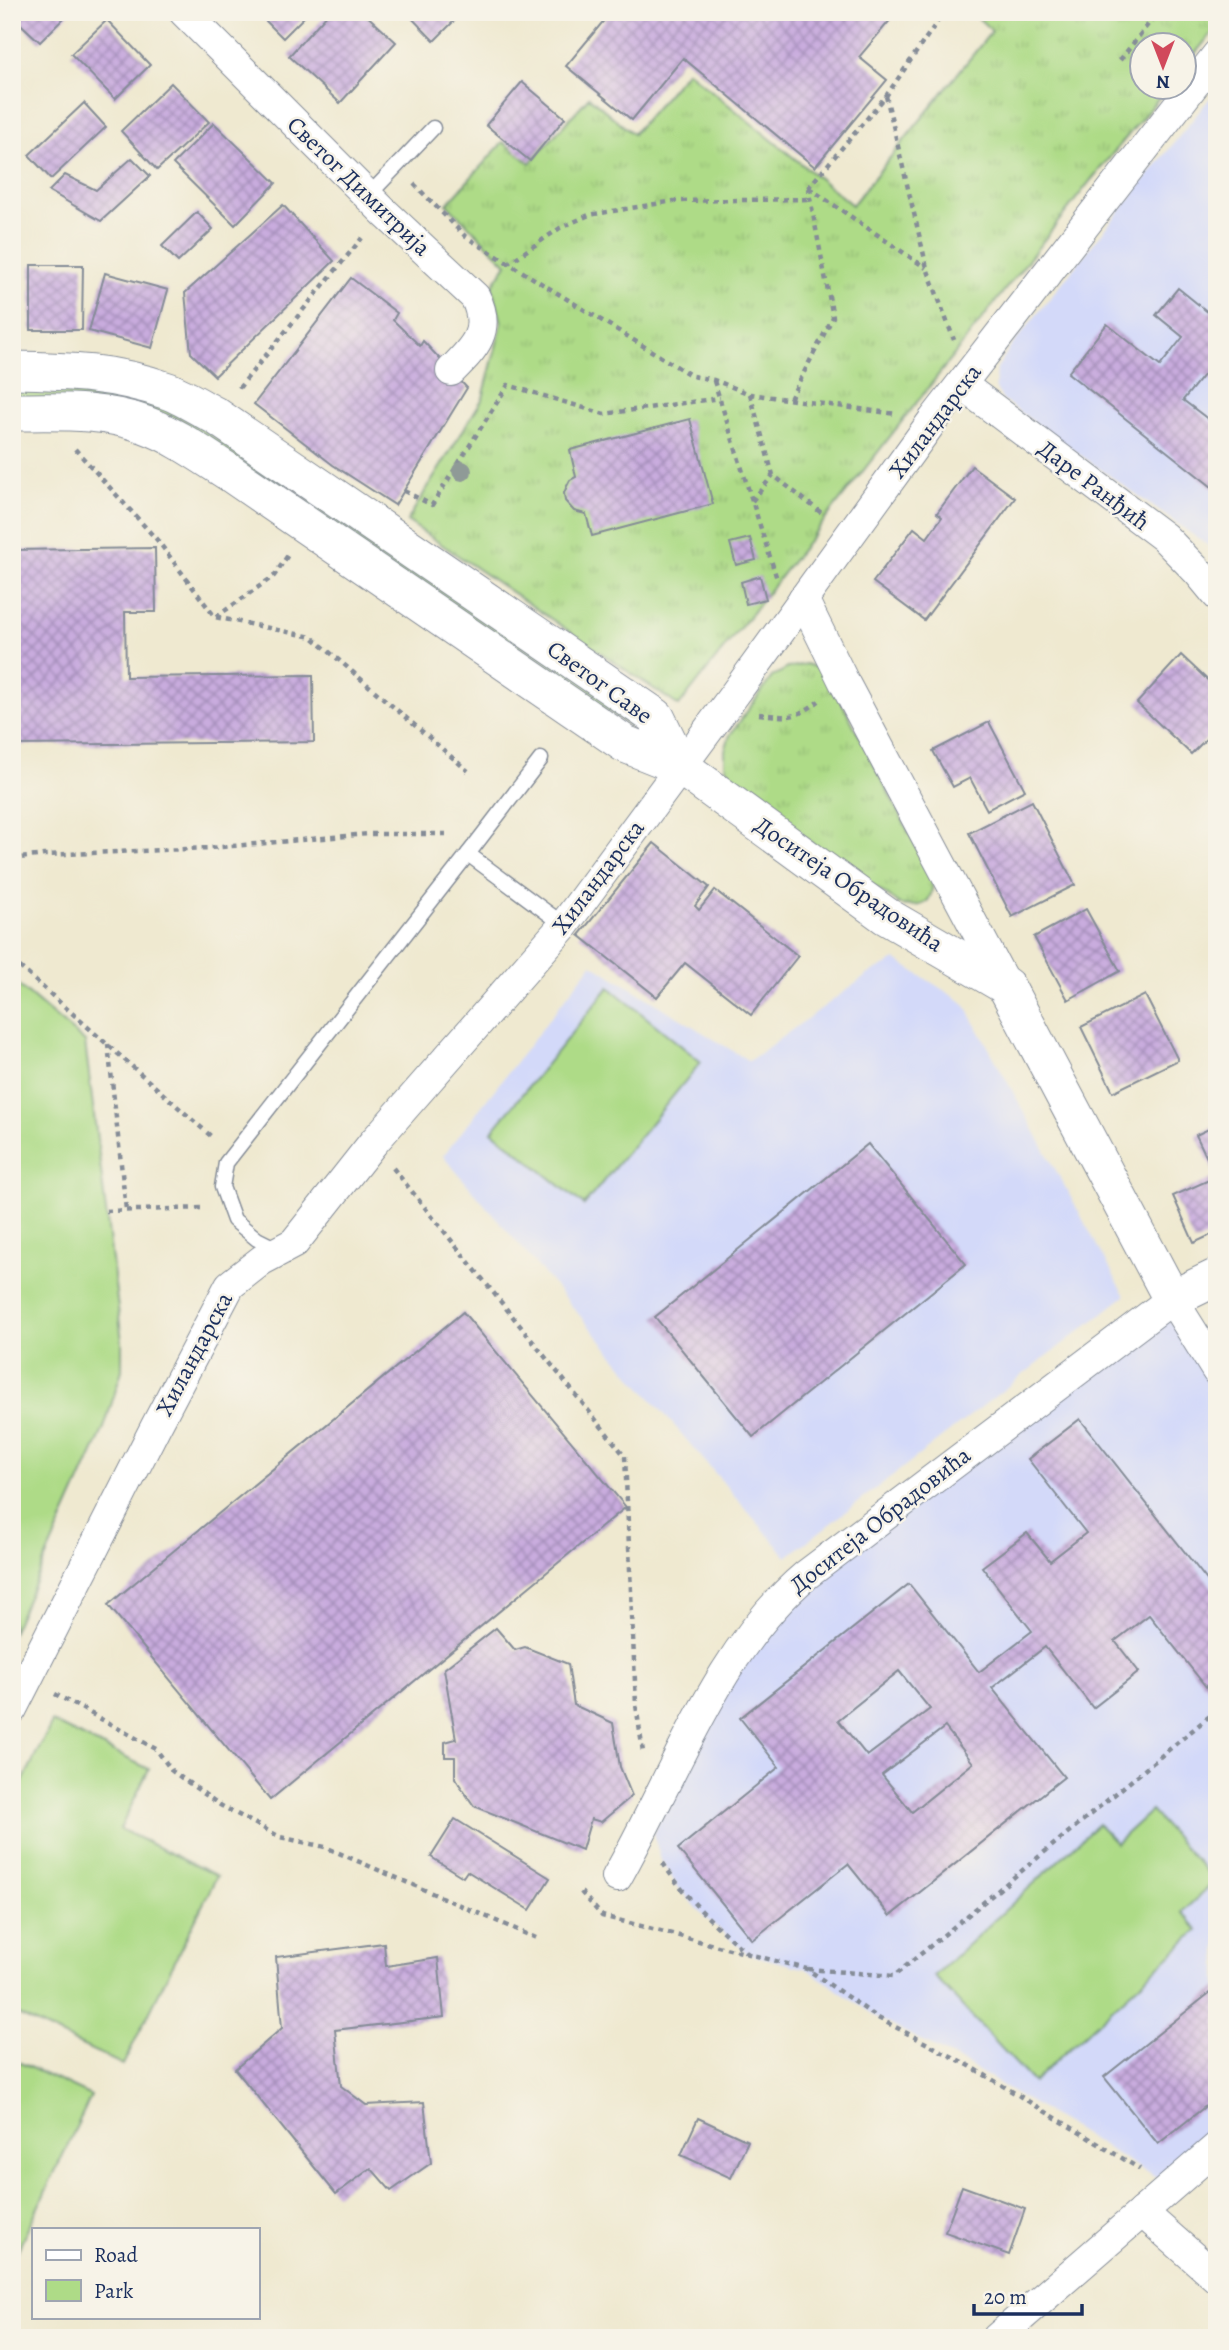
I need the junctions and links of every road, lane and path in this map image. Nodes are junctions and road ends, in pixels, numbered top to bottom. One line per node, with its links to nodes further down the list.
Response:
1 (184, 12): 11 (street, Светог Димитрија)
2 (944, 12): 6 (path)
3 (1158, 12): 5 (path)
4 (1217, 55): 18 (street, Хиландарска)
5 (1120, 60)
6 (886, 96): 9 (path); 13 (path)
7 (433, 128): 8 (lane)
8 (396, 167): 11 (lane); 12 (path)
9 (808, 188): 10 (path); 13 (path)
10 (811, 199): 12 (path); 21 (path)
11 (376, 204): 16 (street, Светог Димитрија); 24 (path)
12 (508, 264): 17 (path)
13 (927, 268): 14 (path)
14 (956, 345)
15 (12, 370): 24 (street, Светог Саве)
16 (451, 371)
17 (714, 380): 19 (path); 20 (path)
18 (962, 385): 31 (street, Хиландарска); 32 (street, Даре Ранђић)
19 (750, 394): 21 (path); 26 (path)
20 (720, 398): 27 (path); 28 (path)
21 (790, 399): 23 (path)
22 (12, 412): 37 (street, Светог Саве)
23 (907, 415)
24 (216, 416): 37 (street, Светог Саве)
25 (72, 445): 33 (path)
26 (773, 475): 28 (path); 29 (path)
27 (404, 491)
28 (752, 501): 31 (path)
29 (825, 515)
30 (289, 554): 33 (path)
31 (792, 595): 34 (street); 35 (street, Хиландарска)
32 (1217, 595)
33 (215, 617): 38 (path)
34 (844, 682): 35 (path); 44 (street)
35 (731, 699): 37 (street, Хиландарска)
36 (541, 759): 39 (lane)
37 (680, 766): 42 (street, Хиландарска); 44 (street, Доситеја Обрадовића)
38 (468, 771)
39 (483, 834): 40 (lane); 41 (path)
40 (468, 854): 42 (lane); 47 (lane)
41 (12, 859)
42 (564, 925): 46 (street, Хиландарска)
43 (12, 960): 45 (path)
44 (1006, 986): 53 (street)
45 (108, 1044): 47 (path); 49 (path)
46 (373, 1143): 51 (street, Хиландарска); 58 (path)
47 (233, 1155): 48 (lane)
48 (230, 1207): 49 (path); 51 (lane)
49 (126, 1210): 50 (path)
50 (106, 1211)
51 (280, 1251): 55 (street, Хиландарска)
52 (1217, 1277): 53 (street)
53 (1172, 1299): 54 (street); 59 (street, Доситеја Обрадовића)
54 (1217, 1370)
55 (27, 1681): 56 (street, Хиландарска); 62 (path)
56 (12, 1709)
57 (1217, 1710): 64 (path)
58 (644, 1760)
59 (652, 1815): 60 (street, Доситеја Обрадовића); 63 (path)
60 (617, 1877)
61 (581, 1892): 63 (path)
62 (536, 1938)
63 (748, 1954): 64 (path)
64 (807, 1969): 66 (path)
65 (1217, 2147): 67 (street)
66 (1135, 2166)
67 (1142, 2212): 68 (street); 69 (street)
68 (1217, 2278)
69 (997, 2338)

